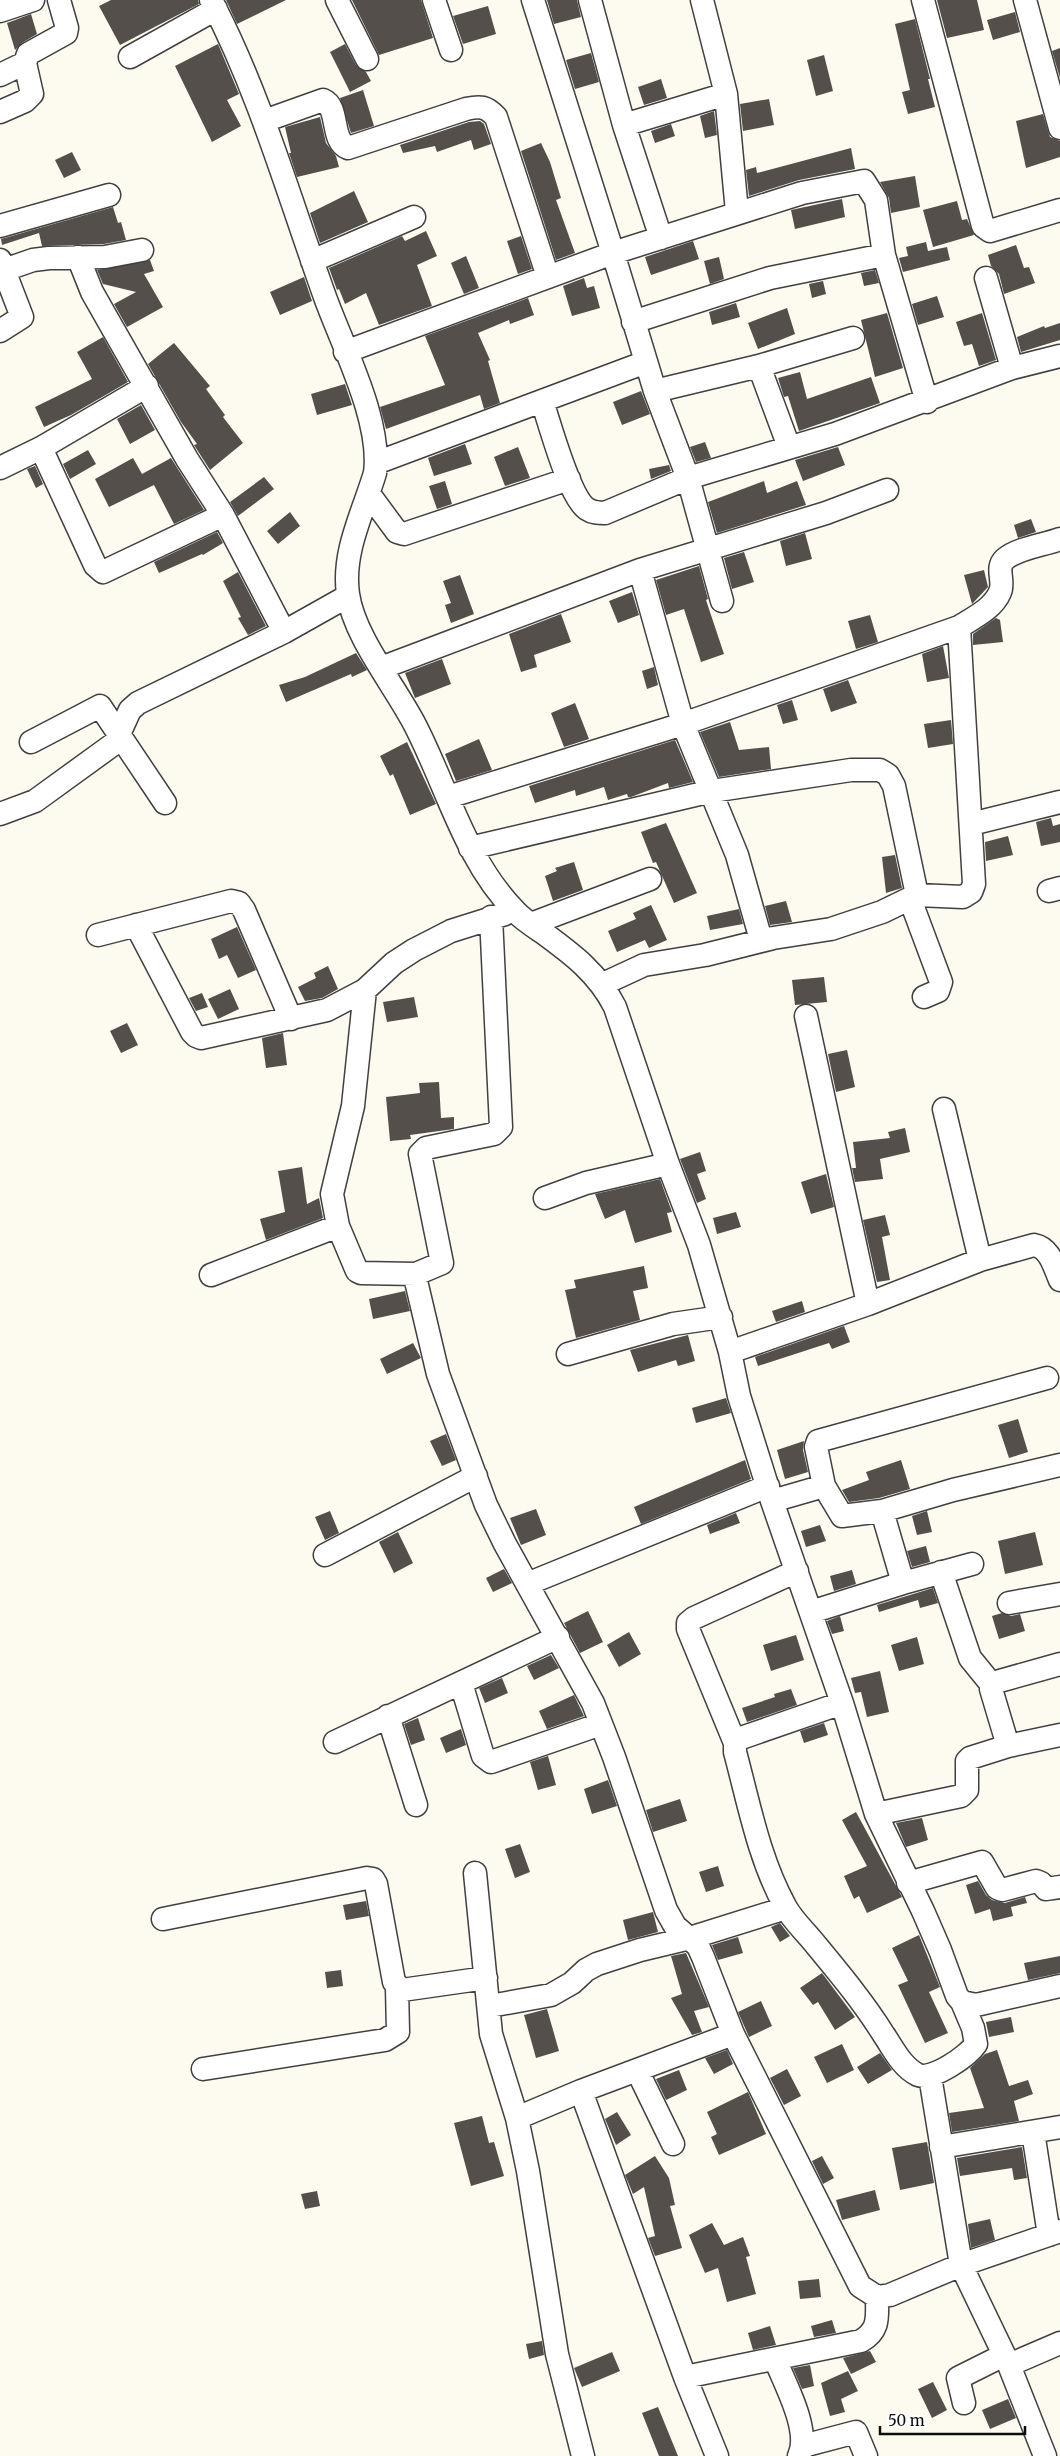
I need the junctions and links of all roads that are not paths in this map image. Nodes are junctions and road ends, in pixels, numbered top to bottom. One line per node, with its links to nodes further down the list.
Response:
1 (33, 0): 11 (street)
2 (59, 0): 15 (street)
3 (336, 0): 14 (street)
4 (434, 0): 12 (street)
5 (533, 0): 29 (street)
6 (590, 0): 20 (street)
7 (702, 0): 17 (street)
8 (923, 0): 23 (street)
9 (1025, 0): 21 (street)
10 (214, 5): 13 (street); 19 (street)
11 (0, 11)
12 (451, 50)
13 (130, 57)
14 (367, 59)
15 (25, 63): 16 (street); 18 (street)
16 (0, 74)
17 (726, 94): 20 (street); 24 (street)
18 (0, 112)
19 (264, 121): 32 (street); 34 (street)
20 (624, 125): 27 (street)
21 (1060, 128)
22 (109, 195): 26 (street)
23 (1060, 210)
24 (737, 212): 27 (street); 30 (street)
25 (414, 217): 32 (street)
26 (0, 226)
27 (660, 238): 29 (street)
28 (142, 250): 31 (street)
29 (613, 254): 34 (street); 36 (street)
30 (884, 255): 36 (street); 47 (street)
31 (78, 257): 33 (street); 44 (street)
32 (312, 261): 39 (street)
33 (2, 265): 37 (street)
34 (548, 277): 39 (street)
35 (986, 278): 43 (street)
36 (633, 322): 41 (street)
37 (0, 331)
38 (853, 338): 42 (street)
39 (345, 352): 50 (street)
40 (1060, 356): 43 (street)
41 (646, 362): 45 (street); 46 (street)
42 (760, 366): 45 (street); 48 (street)
43 (1012, 368): 47 (street)
44 (147, 386): 49 (street); 56 (street)
45 (655, 391): 52 (street)
46 (542, 401): 50 (street); 53 (street)
47 (927, 402): 48 (street)
48 (789, 447): 52 (street)
49 (41, 448): 51 (street); 56 (street)
50 (376, 463): 55 (street)
51 (0, 468)
52 (688, 478): 53 (street); 58 (street)
53 (568, 479): 55 (street)
54 (887, 490): 58 (street)
55 (369, 494): 60 (street)
56 (222, 514): 63 (street)
57 (1060, 539): 62 (street)
58 (708, 548): 59 (street); 61 (street)
59 (640, 570): 64 (street); 65 (street)
60 (348, 596): 63 (street); 64 (street)
61 (722, 601)
62 (959, 627): 65 (street); 73 (street)
63 (284, 632): 66 (street)
64 (381, 668): 69 (street)
65 (684, 724): 68 (street); 69 (street)
66 (120, 733): 67 (street); 71 (street); 72 (street)
67 (31, 742)
68 (712, 791): 74 (street); 76 (street); 81 (street)
69 (448, 797): 74 (street)
70 (1060, 802): 73 (street)
71 (164, 803)
72 (0, 814)
73 (971, 824): 76 (street)
74 (470, 848): 78 (street)
75 (650, 879): 78 (street)
76 (913, 897): 81 (street); 84 (street)
77 (491, 917): 78 (street); 83 (street); 92 (street)
78 (523, 918): 82 (street)
79 (136, 925): 80 (street); 86 (street); 86 (street)
80 (98, 935)
81 (761, 940): 82 (street)
82 (603, 984): 88 (street)
83 (365, 990): 86 (street); 90 (street)
84 (924, 997)
85 (806, 1016): 95 (street)
86 (291, 1019)
87 (944, 1109): 91 (street)
88 (668, 1164): 89 (street); 96 (street)
89 (546, 1198)
90 (338, 1226): 92 (street); 93 (street)
91 (980, 1260): 94 (street); 95 (street)
92 (416, 1274): 101 (street)
93 (211, 1275)
94 (1060, 1280)
95 (868, 1304): 97 (street)
96 (721, 1317): 97 (street); 98 (street)
97 (730, 1352): 103 (street)
98 (568, 1354)
99 (1046, 1378): 102 (street)
100 (1060, 1465): 104 (street)
101 (476, 1476): 105 (street); 110 (street)
102 (824, 1486): 103 (street); 104 (street)
103 (770, 1493): 107 (street); 110 (street)
104 (882, 1511): 109 (street)
105 (325, 1555)
106 (972, 1564): 108 (street)
107 (797, 1571): 113 (street); 123 (street)
108 (941, 1572): 109 (street); 117 (street)
109 (903, 1582): 113 (street)
110 (526, 1584): 114 (street)
111 (1060, 1594): 112 (street)
112 (1009, 1603)
113 (811, 1612): 118 (street)
114 (558, 1637): 116 (street); 120 (street)
115 (1060, 1664): 117 (street)
116 (461, 1683): 119 (street); 120 (street)
117 (992, 1685): 124 (street)
118 (842, 1703): 123 (street); 126 (street)
119 (388, 1716): 122 (street); 125 (street)
120 (601, 1724): 132 (street)
121 (1060, 1735): 124 (street)
122 (335, 1742)
123 (735, 1743): 130 (street)
124 (1008, 1746): 126 (street)
125 (416, 1805)
126 (876, 1814): 128 (street)
127 (475, 1873): 133 (street)
128 (908, 1883): 129 (street); 136 (street)
129 (1060, 1887)
130 (786, 1908): 132 (street); 141 (street)
131 (164, 1920): 135 (street)
132 (690, 1938): 137 (street); 138 (street)
133 (486, 1978): 135 (street); 137 (street)
134 (1060, 1986): 136 (street)
135 (397, 1988): 139 (street)
136 (962, 2002): 141 (street)
137 (490, 2006): 143 (street)
138 (733, 2034): 140 (street); 150 (street)
139 (202, 2069)
140 (637, 2070): 142 (street); 146 (street)
141 (930, 2076): 147 (street)
142 (581, 2091): 143 (street); 154 (street)
143 (517, 2118): 157 (street)
144 (1060, 2127): 145 (street)
145 (1032, 2132): 147 (street); 148 (street)
146 (673, 2144)
147 (941, 2146): 149 (street)
148 (1055, 2233): 149 (street)
149 (961, 2265): 150 (street); 153 (street)
150 (877, 2297): 152 (street)
151 (1060, 2343): 153 (street)
152 (775, 2359): 154 (street); 156 (street)
153 (1006, 2360): 155 (street); 160 (street)
154 (685, 2377): 158 (street)
155 (964, 2404)
156 (801, 2451): 159 (street)
157 (583, 2456)
158 (717, 2456)
159 (866, 2456)
160 (1045, 2456)

